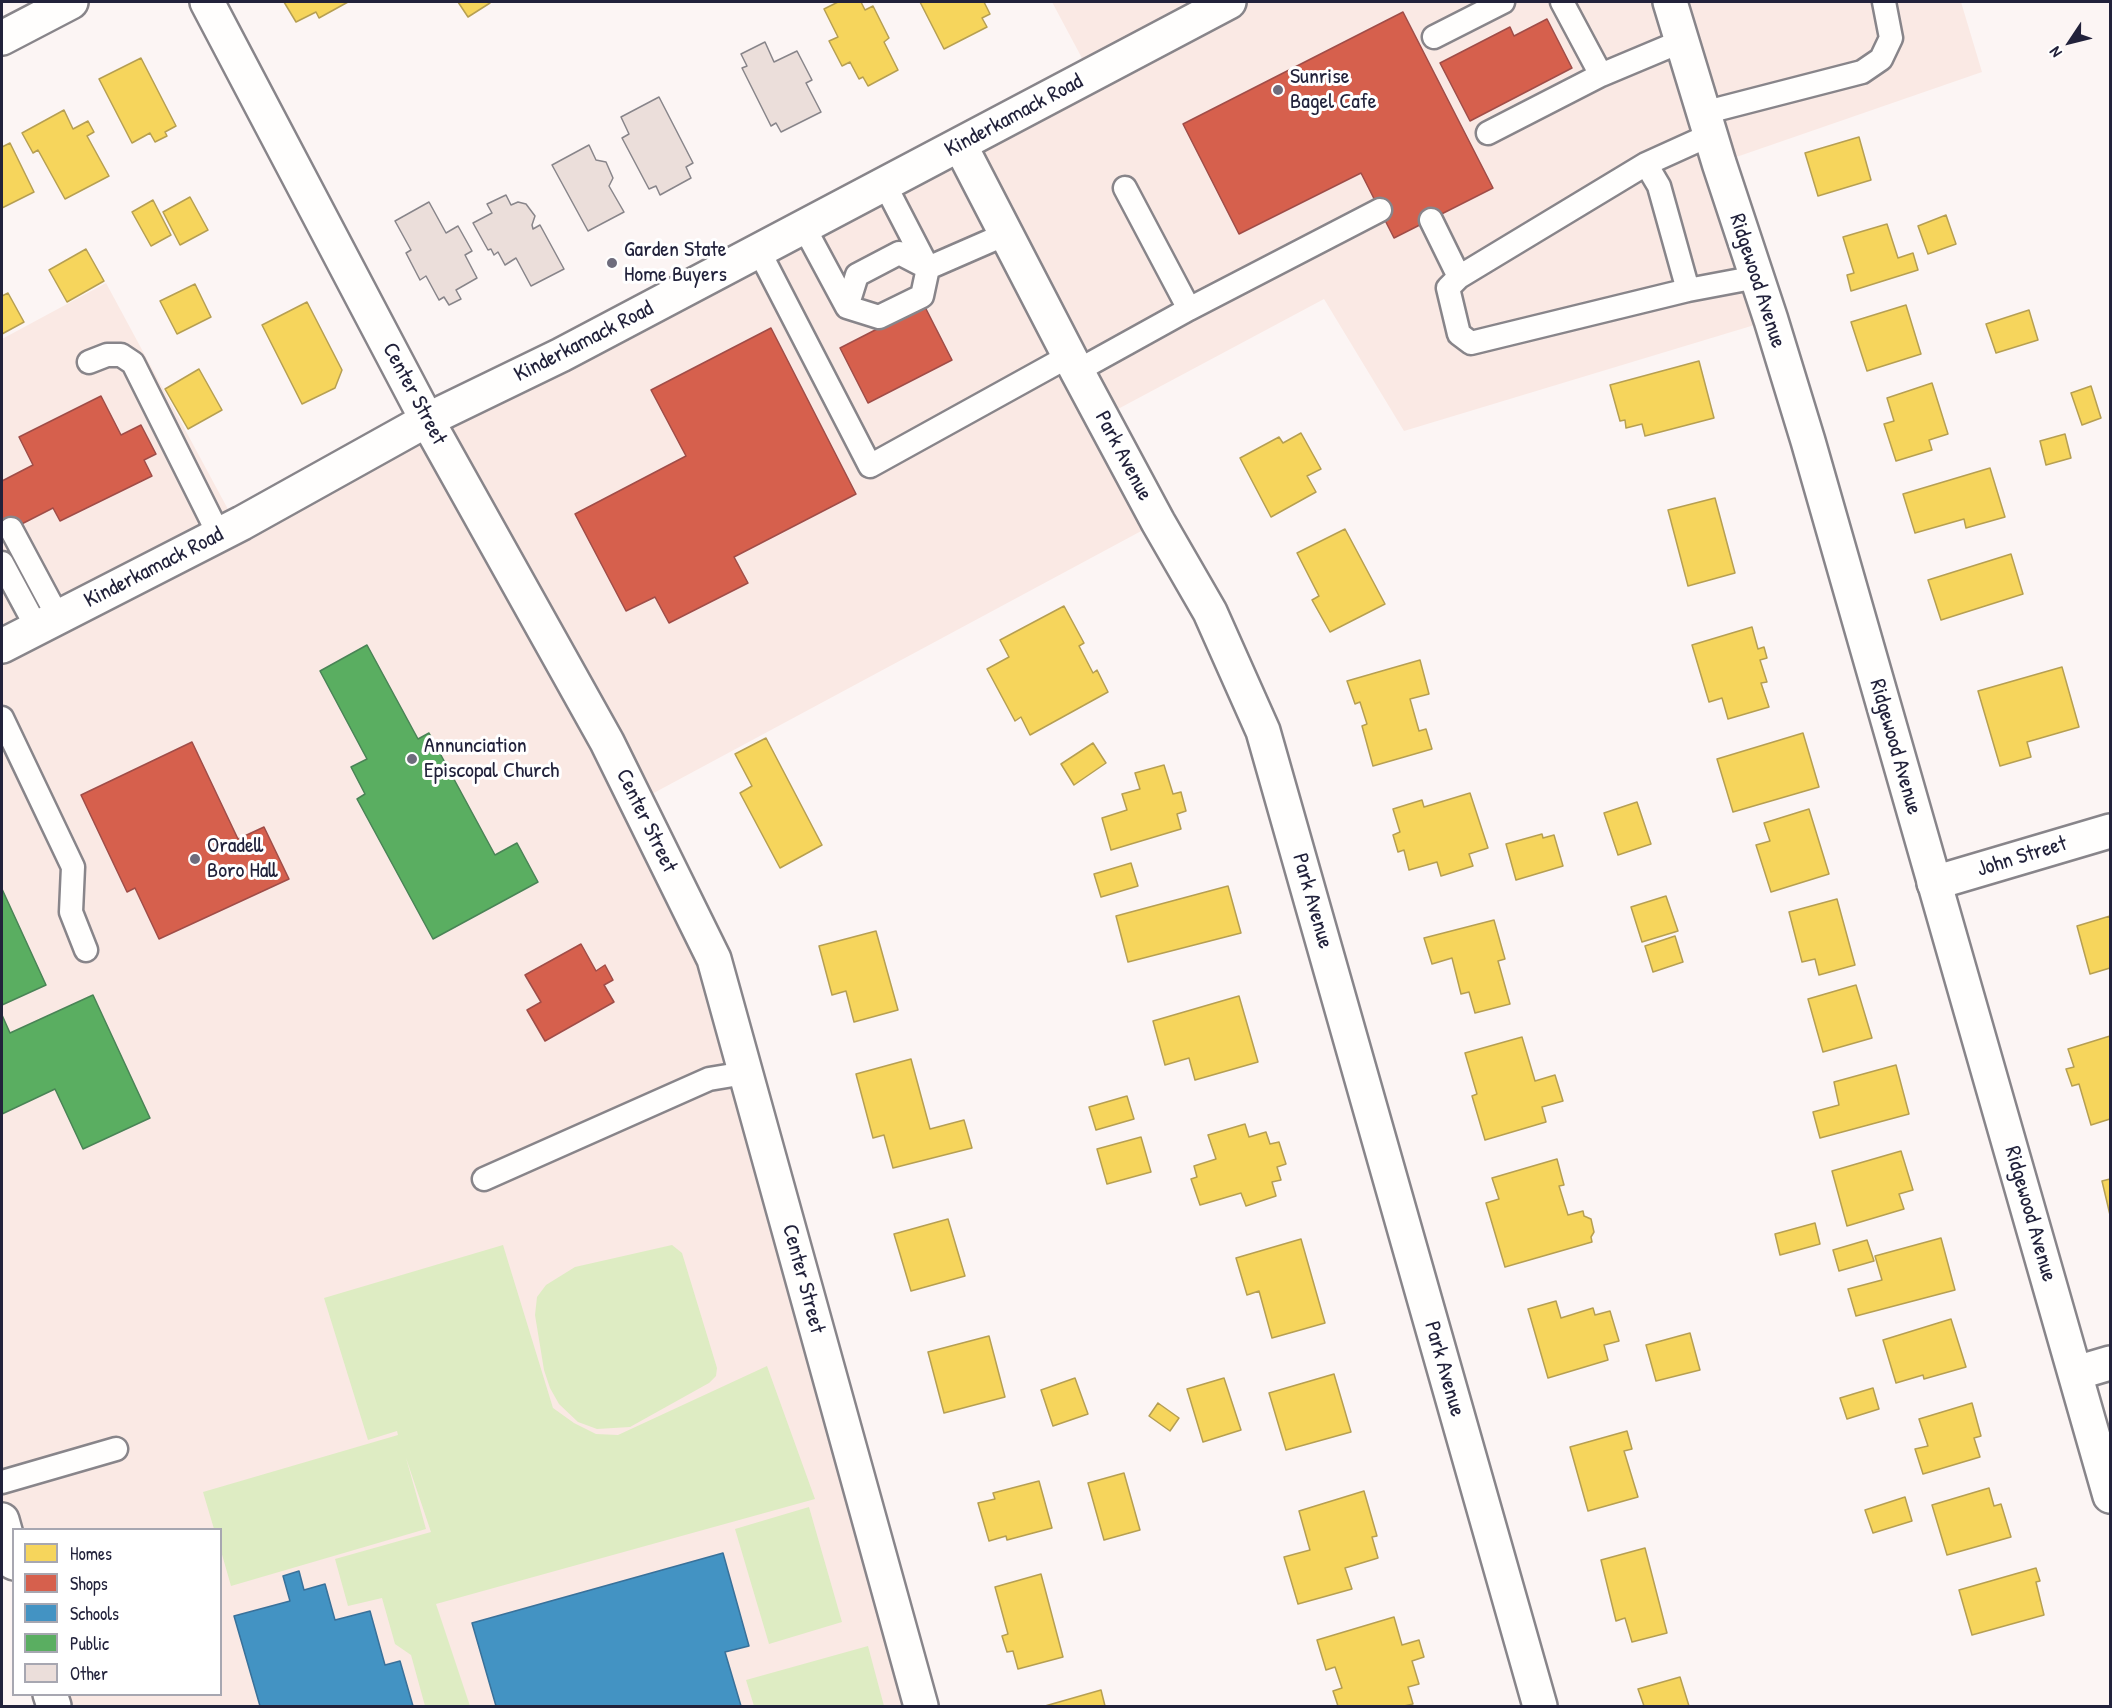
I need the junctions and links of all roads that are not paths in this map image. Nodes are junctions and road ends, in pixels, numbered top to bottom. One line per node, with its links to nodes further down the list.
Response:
1 (71, 2): 9 (street)
2 (207, 2): 31 (street, Center Street)
3 (1229, 2): 14 (street, Kinderkamack Road)
4 (1503, 2): 8 (lane)
5 (1562, 2): 11 (lane)
6 (1670, 2): 10 (street, Ridgewood Avenue)
7 (1884, 2): 12 (lane)
8 (1434, 37)
9 (2, 38)
10 (1683, 41): 11 (lane); 12 (street, Ridgewood Avenue)
11 (1600, 75): 13 (lane)
12 (1707, 124): 15 (lane); 25 (street, Ridgewood Avenue)
13 (1488, 133)
14 (960, 145): 16 (street, Kinderkamack Road); 21 (street, Park Avenue)
15 (1646, 164): 24 (lane); 26 (lane)
16 (884, 183): 20 (street, Kinderkamack Road); 23 (lane)
17 (1125, 188): 28 (lane)
18 (1380, 210): 28 (lane)
19 (1431, 220): 24 (lane)
20 (804, 227): 22 (street, Kinderkamack Road); 27 (lane)
21 (1006, 234): 23 (lane); 30 (street, Park Avenue)
22 (759, 251): 30 (lane); 31 (street, Kinderkamack Road)
23 (928, 268): 27 (lane); 27 (lane)
24 (1459, 277): 26 (lane)
25 (1757, 277): 26 (lane); 39 (street, Ridgewood Avenue)
26 (1688, 290)
27 (847, 307)
28 (1189, 309): 30 (lane)
29 (89, 362): 33 (lane)
30 (1073, 364): 51 (street, Park Avenue)
31 (427, 420): 33 (street, Kinderkamack Road); 41 (street, Center Street)
32 (11, 529): 35 (lane)
33 (219, 535): 35 (street, Kinderkamack Road)
34 (2, 563): 35 (lane)
35 (47, 623): 36 (street, Kinderkamack Road)
36 (2, 646)
37 (2, 718): 40 (lane)
38 (2110, 831): 39 (street, John Street)
39 (1934, 883): 44 (street, Ridgewood Avenue)
40 (86, 950)
41 (745, 1073): 42 (lane); 50 (street, Center Street)
42 (484, 1179)
43 (2110, 1363): 44 (street)
44 (2076, 1373): 47 (street, Ridgewood Avenue)
45 (116, 1449): 46 (lane)
46 (2, 1482)
47 (2110, 1496)
48 (2, 1520): 49 (street)
49 (12, 1556)
50 (921, 1707)
51 (1540, 1707)

